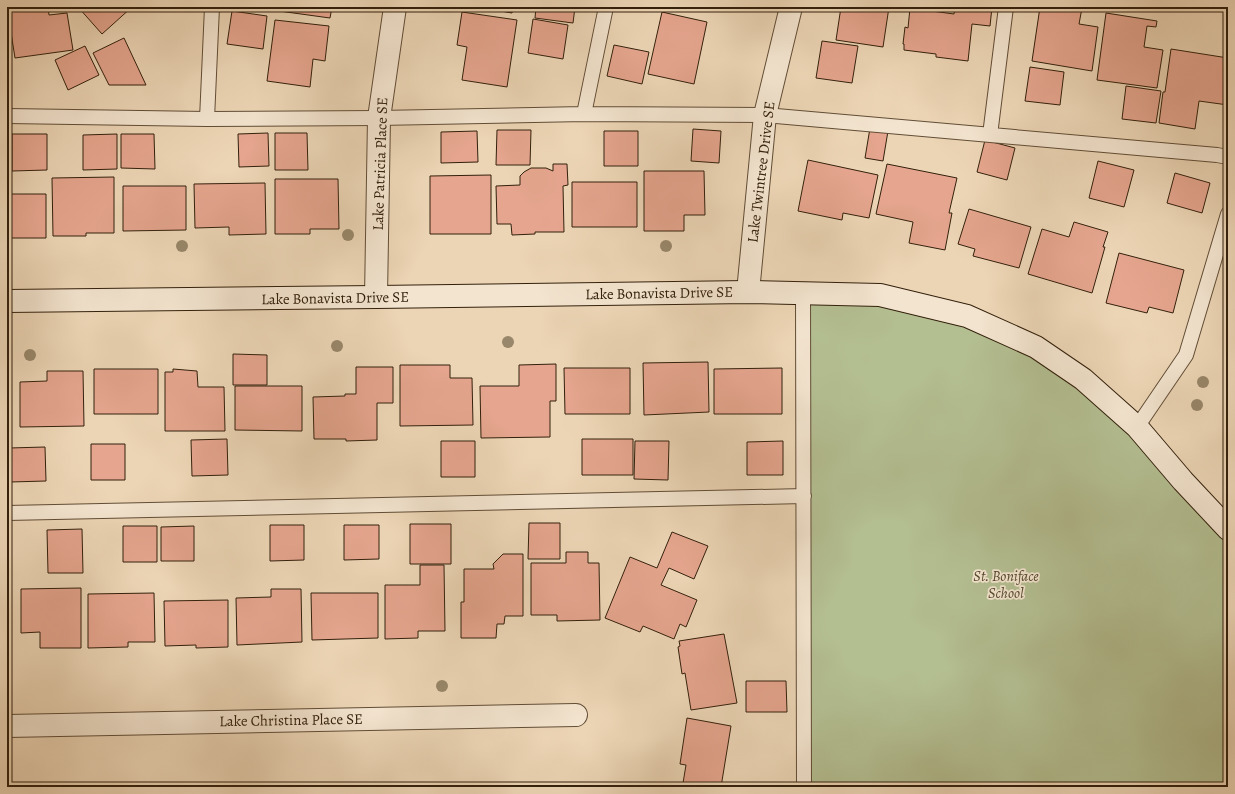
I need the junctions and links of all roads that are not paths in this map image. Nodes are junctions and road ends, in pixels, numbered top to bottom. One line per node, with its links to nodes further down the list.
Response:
1 (212, 7): 10 (lane)
2 (395, 7): 9 (street, Lake Patricia Place SE)
3 (606, 7): 6 (lane)
4 (791, 7): 7 (street, Lake Twintree Drive SE)
5 (1006, 7): 11 (lane)
6 (584, 114): 7 (lane); 9 (lane)
7 (765, 115): 11 (lane); 14 (street, Lake Twintree Drive SE)
8 (7, 116): 10 (lane)
9 (379, 118): 10 (lane); 16 (street, Lake Patricia Place SE)
10 (207, 119)
11 (990, 135): 12 (lane)
12 (1228, 157)
13 (1228, 214): 18 (lane)
14 (748, 292): 15 (street, Lake Bonavista Drive SE); 16 (street, Lake Bonavista Drive SE)
15 (803, 293): 18 (street, Lake Bonavista Drive SE); 19 (lane)
16 (376, 297): 17 (street, Lake Bonavista Drive SE)
17 (7, 300)
18 (1136, 427): 21 (street, Lake Bonavista Drive SE)
19 (804, 496): 20 (lane); 24 (lane)
20 (7, 513)
21 (1228, 529)
22 (576, 715): 23 (street, Lake Christina Place SE)
23 (7, 726)
24 (804, 787)

